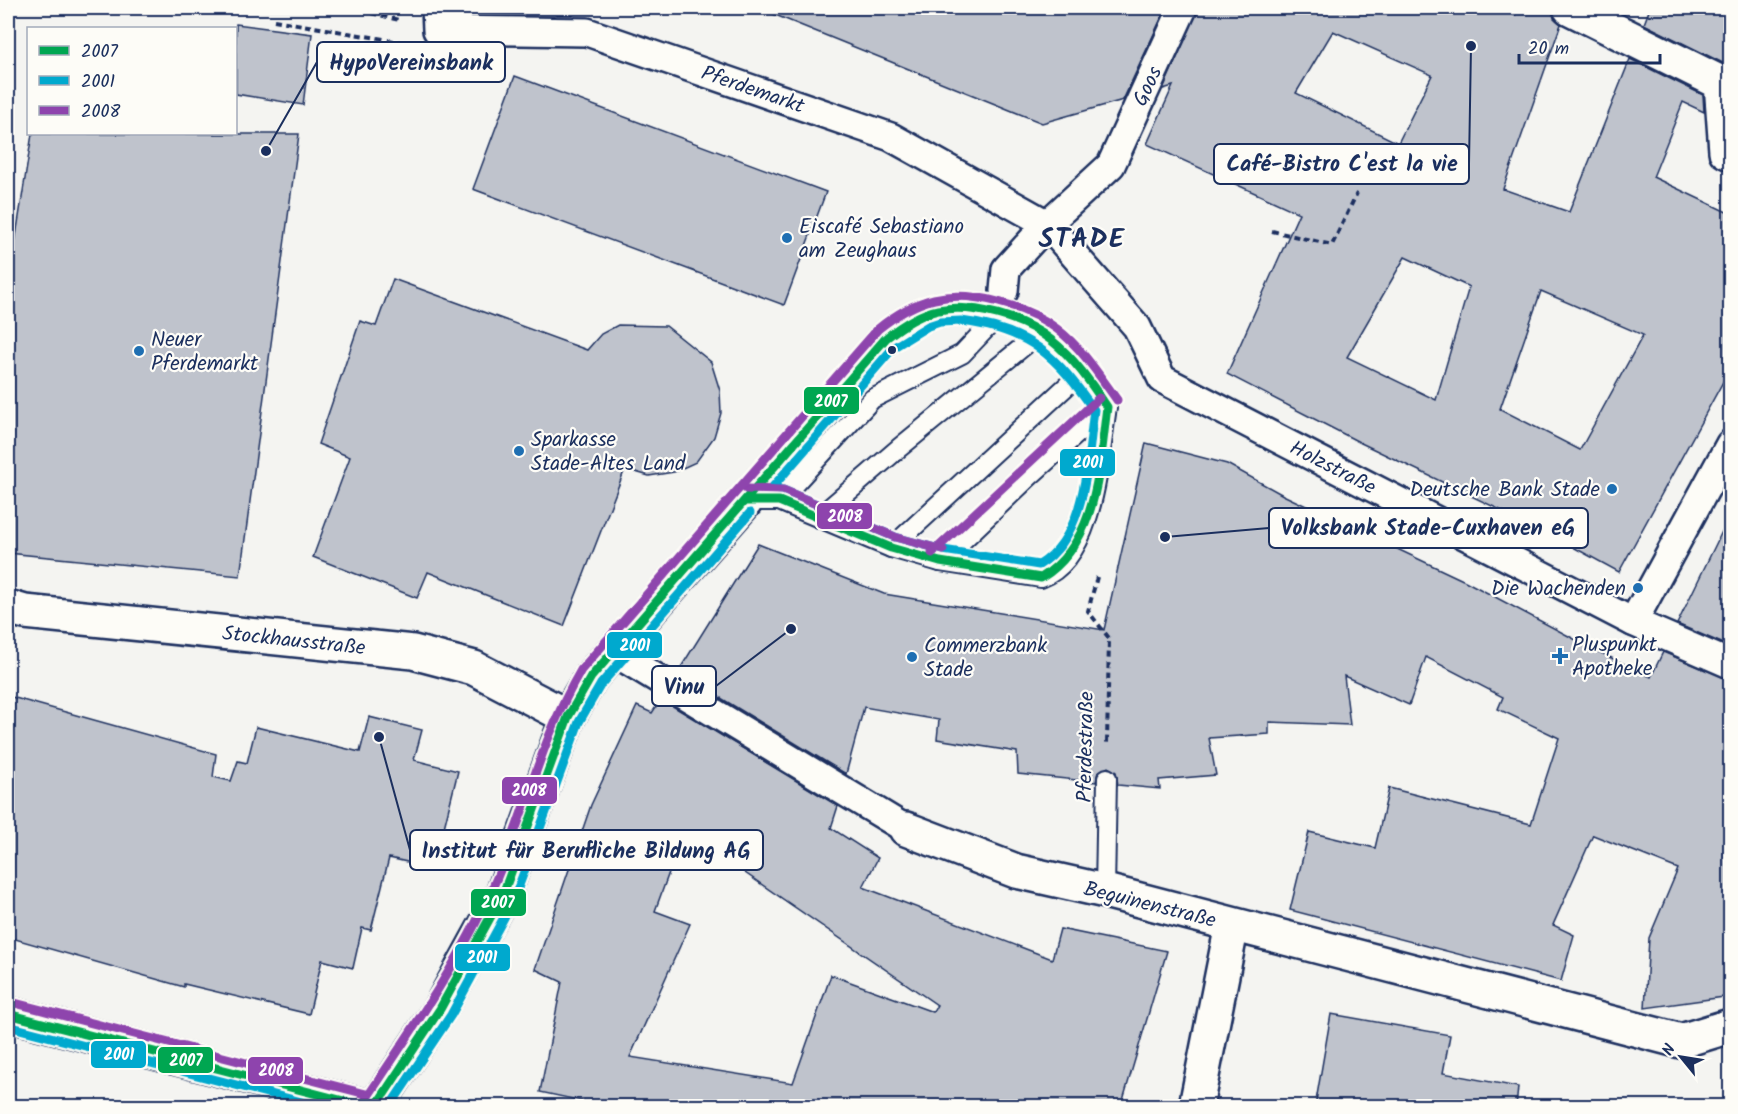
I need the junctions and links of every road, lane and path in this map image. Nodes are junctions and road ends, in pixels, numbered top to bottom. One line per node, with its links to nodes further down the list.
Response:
1 (351, 8): 6 (path)
2 (1183, 8): 10 (street, Goos)
3 (1518, 8): 5 (path)
4 (1570, 8): 8 (street)
5 (1514, 15)
6 (437, 19): 7 (path); 10 (street, Pferdemarkt)
7 (274, 20)
8 (1731, 153)
9 (1357, 194): 11 (path)
10 (1047, 224): 12 (street); 15 (street, Pferdemarkt)
11 (1272, 231)
12 (1002, 302): 13 (lane); 18 (lane); 19 (lane)
13 (1041, 332): 14 (lane); 20 (lane)
14 (1082, 372): 16 (lane); 21 (lane)
15 (1162, 379): 25 (street, Holzstraße)
16 (1107, 407): 22 (lane); 22 (lane)
17 (1731, 444): 25 (street)
18 (746, 501): 19 (lane); 26 (street)
19 (779, 501): 20 (lane)
20 (819, 518): 21 (lane)
21 (891, 548): 22 (lane)
22 (940, 562)
23 (8, 607): 28 (street, Stockhausstraße)
24 (1088, 611): 29 (path, Pferdestraße)
25 (1633, 622): 27 (street, Holzstraße)
26 (612, 651): 28 (street); 30 (street, Beguinenstraße)
27 (1731, 664)
28 (568, 717): 36 (street)
29 (1107, 778): 31 (lane, Pferdestraße)
30 (906, 829): 31 (street, Beguinenstraße)
31 (1105, 891): 32 (street, Beguinenstraße)
32 (1232, 925): 34 (street, Beguinenstraße); 37 (street)
33 (8, 1014): 35 (street)
34 (1731, 1026)
35 (363, 1107)
36 (376, 1107)
37 (1196, 1107)

